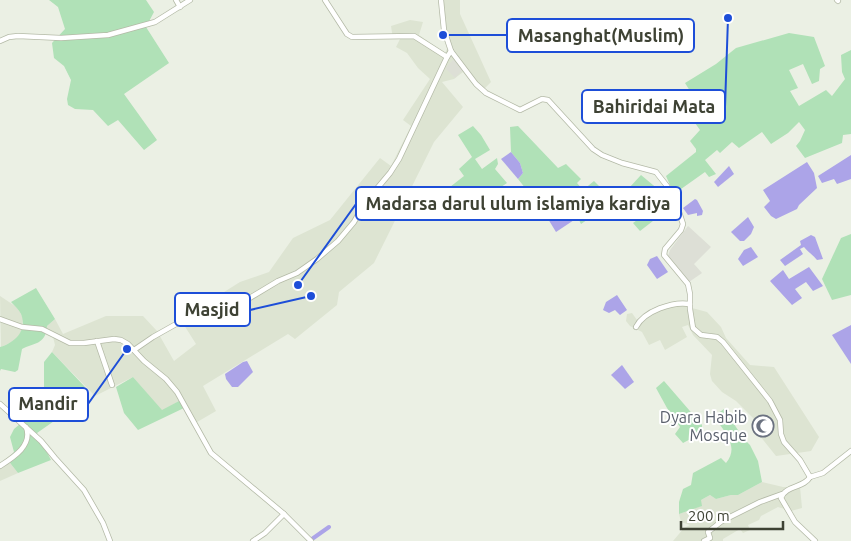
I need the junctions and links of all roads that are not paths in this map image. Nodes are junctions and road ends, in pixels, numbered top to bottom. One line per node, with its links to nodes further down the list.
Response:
1 (176, 0): 5 (street)
2 (190, 0): 5 (street)
3 (325, 0): 8 (street)
4 (441, 0): 7 (street)
5 (180, 7): 6 (street)
6 (0, 41)
7 (452, 51): 8 (street); 9 (street)
8 (447, 57): 13 (street)
9 (690, 304): 11 (street); 19 (street)
10 (1, 320): 12 (street)
11 (636, 327)
12 (97, 342): 13 (street); 14 (street)
13 (134, 350): 21 (street)
14 (112, 385)
15 (0, 404): 16 (street)
16 (26, 425): 18 (street); 22 (street)
17 (851, 451): 19 (street)
18 (0, 466)
19 (810, 477): 20 (street)
20 (782, 494): 25 (street); 26 (street)
21 (284, 514): 23 (street); 24 (street)
22 (110, 541)
23 (253, 541)
24 (311, 541)
25 (704, 541)
26 (815, 541)

